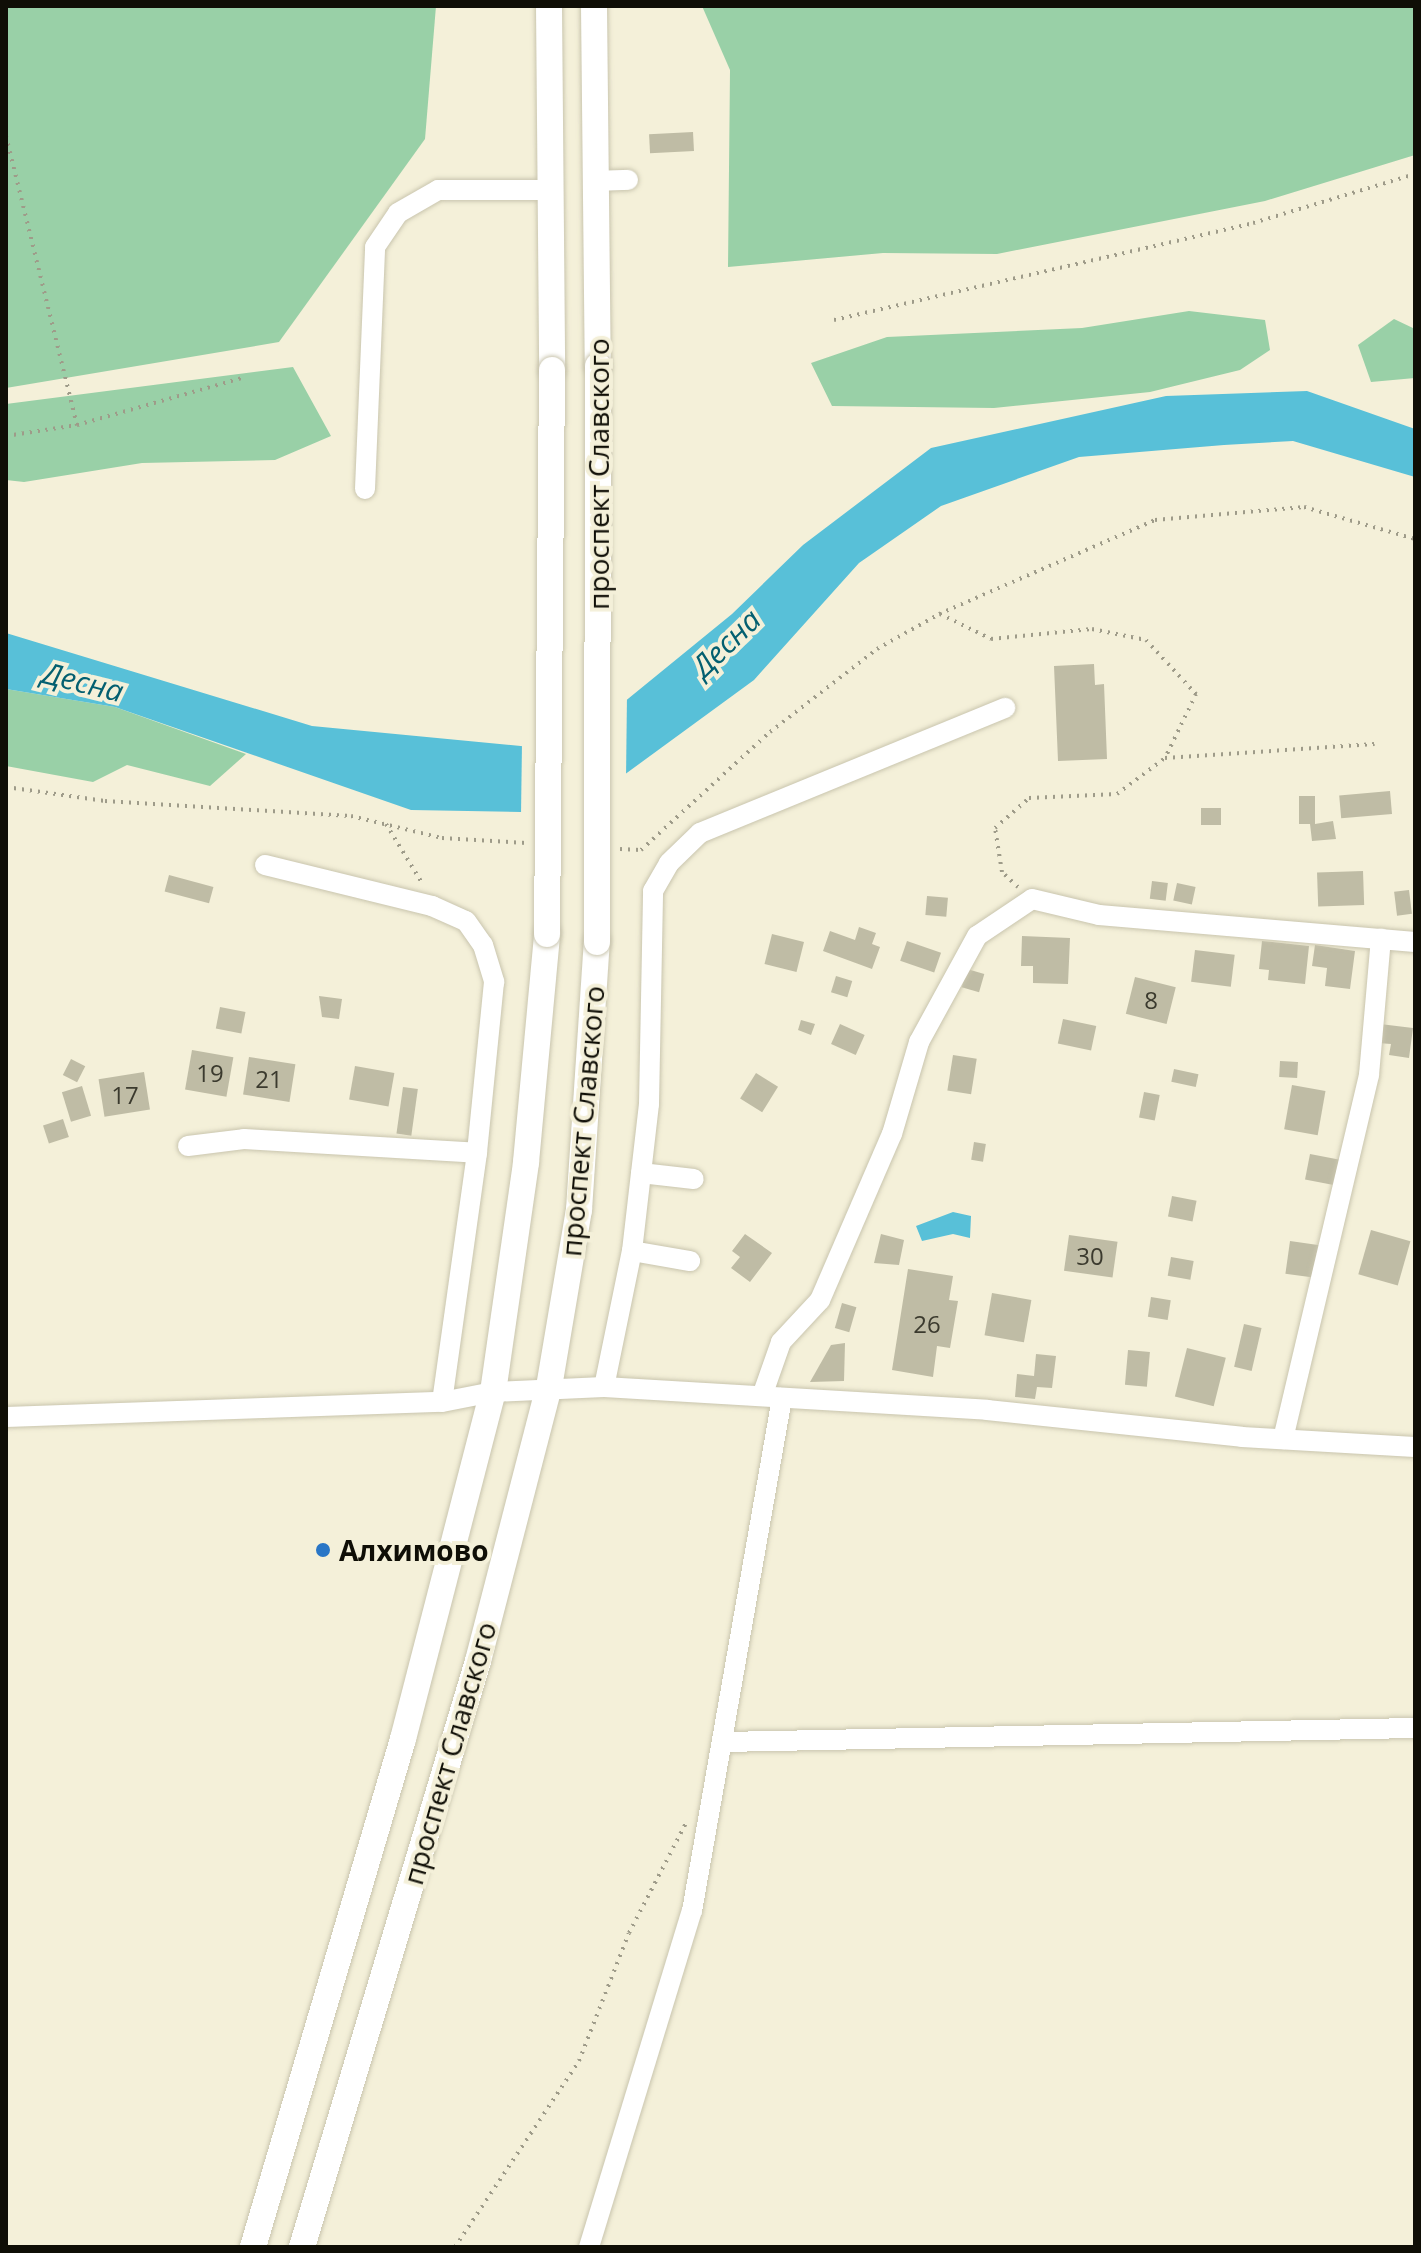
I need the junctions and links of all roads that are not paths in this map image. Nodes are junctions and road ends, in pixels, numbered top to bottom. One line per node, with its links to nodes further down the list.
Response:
1 (549, 6): 5 (main road, проспект Славского)
2 (594, 6): 4 (main road, проспект Славского)
3 (628, 180): 4 (street)
4 (596, 181): 17 (main road, проспект Славского, bridge)
5 (550, 190): 6 (street); 19 (main road, проспект Славского, bridge)
6 (365, 489)
7 (1005, 708): 13 (street)
8 (265, 865): 12 (street)
9 (1381, 939): 10 (street); 20 (street); 23 (street)
10 (1415, 942)
11 (188, 1146): 12 (street)
12 (477, 1153): 21 (street)
13 (641, 1173): 14 (street); 15 (street)
14 (694, 1179)
15 (632, 1251): 16 (street); 18 (street)
16 (690, 1261)
17 (549, 1387): 18 (street); 19 (street); 28 (main road, проспект Славского)
18 (604, 1387): 20 (street)
19 (493, 1392): 21 (street); 27 (main road, проспект Славского)
20 (772, 1397): 23 (street); 26 (street)
21 (442, 1402): 22 (street)
22 (6, 1417)
23 (1283, 1439): 24 (street)
24 (1415, 1447)
25 (1415, 1728): 26 (street)
26 (723, 1742): 29 (street)
27 (253, 2247)
28 (302, 2247)
29 (589, 2247)

